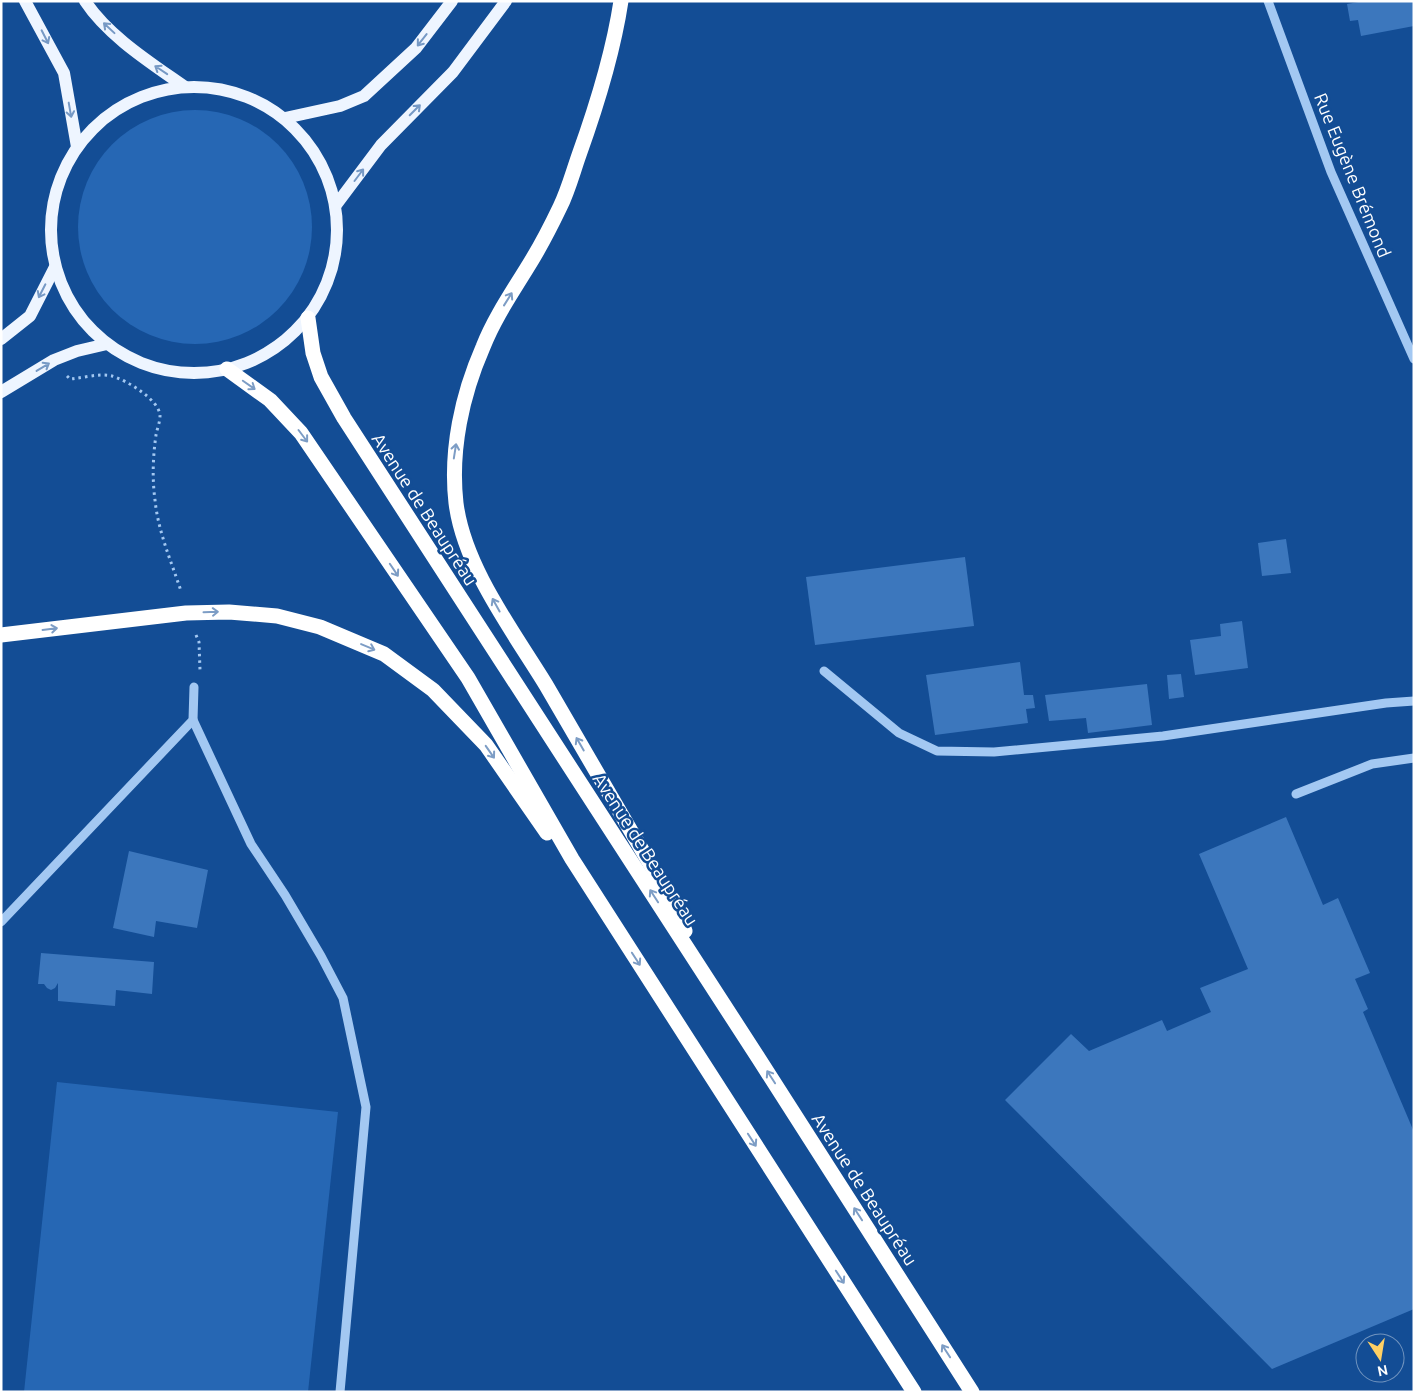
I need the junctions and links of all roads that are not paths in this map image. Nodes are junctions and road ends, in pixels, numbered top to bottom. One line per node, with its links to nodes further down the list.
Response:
1 (25, 1): 9 (main road, one-way to 9)
2 (85, 1): 7 (main road, one-way to 2)
3 (452, 1): 8 (main road, one-way to 8)
4 (506, 1): 10 (main road, one-way to 4)
5 (621, 1): 27 (highway, one-way to 5)
6 (1268, 1): 15 (street, Rue Eugène Brémond)
7 (185, 87): 8 (main road); 9 (main road)
8 (285, 118): 10 (main road)
9 (77, 147): 11 (main road)
10 (336, 204): 12 (main road)
11 (55, 267): 13 (main road, one-way to 13); 14 (main road)
12 (308, 318): 16 (main road); 27 (highway, Avenue de Beaupréau, one-way to 12)
13 (1, 340)
14 (107, 344): 16 (main road); 17 (main road, one-way to 14)
15 (1414, 359)
16 (227, 370): 25 (highway, one-way to 25)
17 (1, 392)
18 (1, 635): 25 (highway, one-way to 25)
19 (824, 672): 21 (street)
20 (194, 687): 22 (street)
21 (1414, 701)
22 (193, 720): 26 (street); 28 (street)
23 (1414, 758): 24 (street)
24 (1296, 794)
25 (572, 859): 29 (highway, one-way to 29)
26 (1, 922)
27 (703, 972): 30 (highway, Avenue de Beaupréau, one-way to 27)
28 (340, 1392)
29 (914, 1392)
30 (972, 1392)

